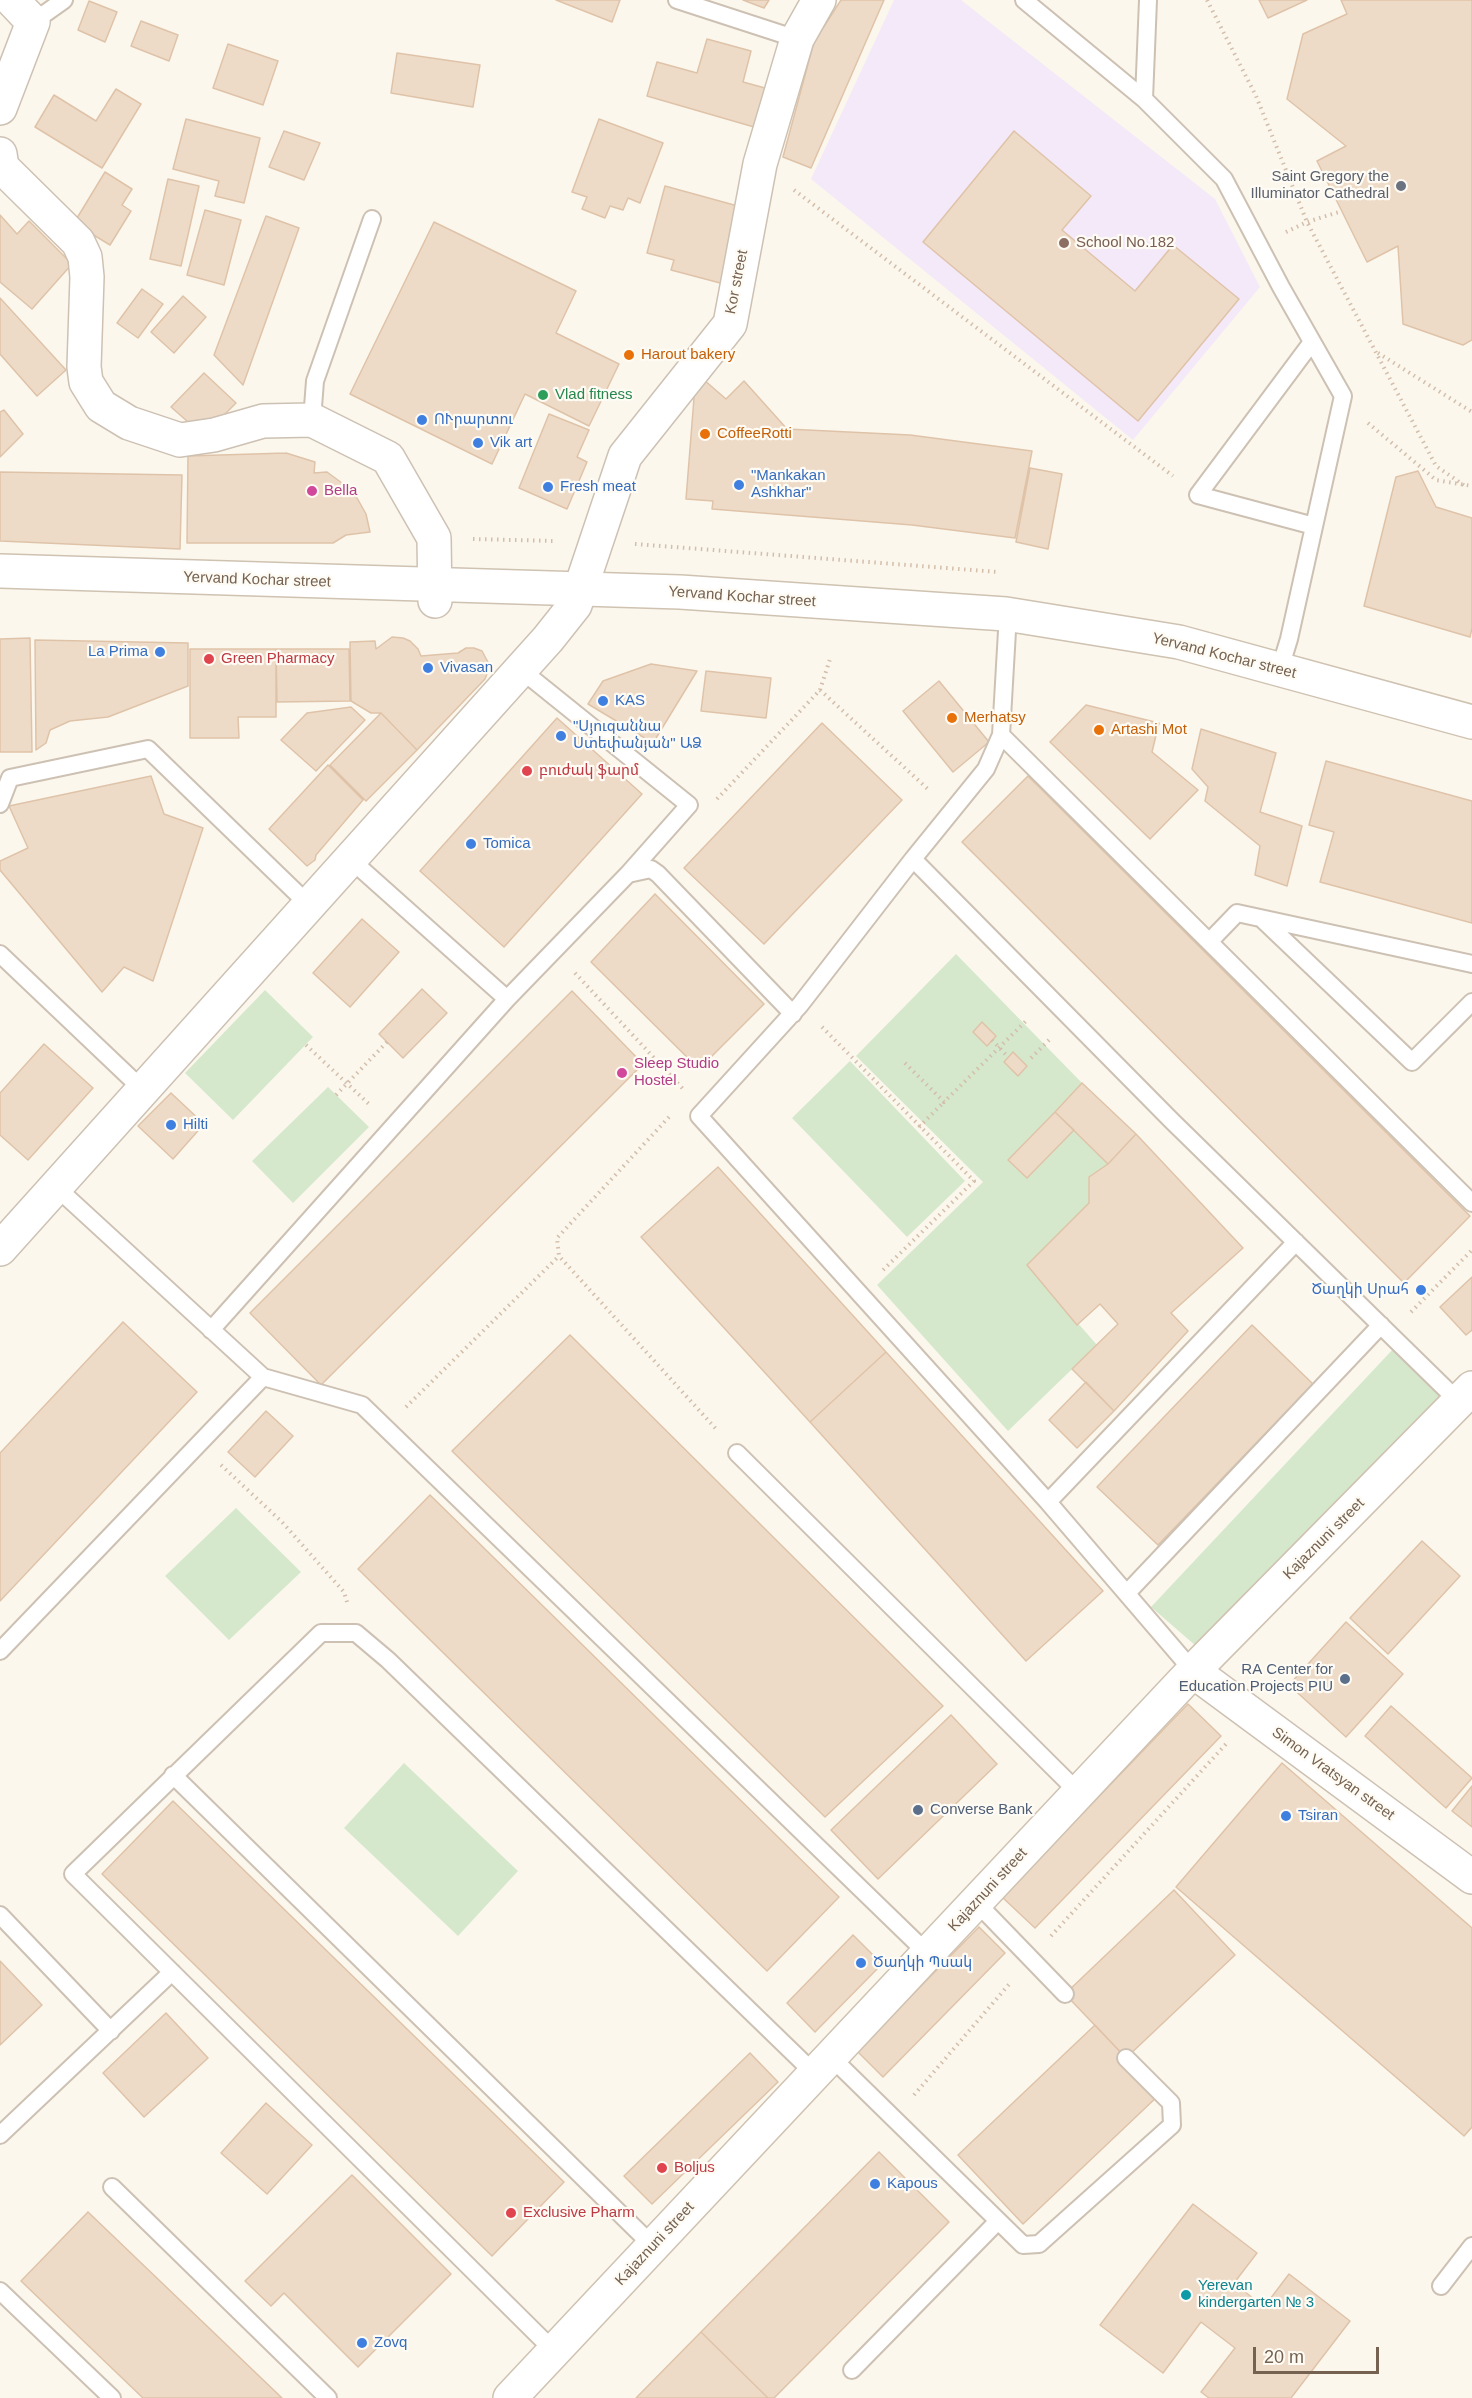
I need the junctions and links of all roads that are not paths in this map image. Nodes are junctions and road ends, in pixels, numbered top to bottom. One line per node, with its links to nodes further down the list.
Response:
1 (64, 0): 6 (lane)
2 (677, 0): 7 (lane)
3 (819, 0): 7 (street, Kor street)
4 (1024, 0): 8 (lane)
5 (1148, 0): 8 (lane)
6 (23, 11): 9 (street)
7 (798, 39): 18 (street, Kor street)
8 (1144, 99): 12 (lane)
9 (0, 108)
10 (0, 154): 13 (street)
11 (372, 219): 13 (lane)
12 (1312, 342): 14 (lane); 14 (lane)
13 (312, 420): 17 (street)
14 (1314, 526): 21 (lane)
15 (0, 571): 17 (street, Yervand Kochar street)
16 (0, 588): 17 (street, Yervand Kochar street)
17 (434, 594): 18 (street, Yervand Kochar street)
18 (578, 597): 19 (street, Yervand Kochar street); 20 (street); 21 (street, Yervand Kochar street)
19 (1007, 631): 21 (street, Yervand Kochar street); 23 (lane)
20 (520, 669): 26 (street); 28 (lane)
21 (1277, 677): 22 (street, Yervand Kochar street); 24 (street, Yervand Kochar street)
22 (1472, 722)
23 (1001, 735): 27 (lane); 31 (lane)
24 (1472, 737)
25 (0, 804): 29 (lane)
26 (350, 858): 29 (street); 34 (lane)
27 (913, 859): 36 (lane); 41 (lane)
28 (628, 874): 34 (lane); 36 (lane)
29 (308, 904): 37 (street)
30 (1262, 919): 31 (lane); 33 (lane); 35 (lane)
31 (1209, 942): 39 (lane)
32 (0, 954): 37 (lane)
33 (1472, 964)
34 (507, 999): 43 (lane)
35 (1472, 1002)
36 (797, 1010): 47 (lane)
37 (143, 1090): 38 (street)
38 (56, 1187): 40 (street); 43 (lane)
39 (1472, 1203)
40 (5, 1234)
41 (1296, 1242): 42 (lane); 47 (lane)
42 (1385, 1329): 45 (lane); 48 (lane)
43 (211, 1330): 44 (lane)
44 (263, 1377): 49 (lane); 56 (lane)
45 (1465, 1395): 50 (street, Kajaznuni street)
46 (737, 1453): 52 (lane)
47 (1048, 1502): 48 (lane)
48 (1127, 1593): 50 (lane)
49 (0, 1651)
50 (1193, 1671): 52 (street, Kajaznuni street); 53 (street, Simon Vratsyan street)
51 (173, 1776): 57 (lane); 61 (lane); 65 (lane)
52 (1079, 1793): 54 (street, Kajaznuni street)
53 (1472, 1877)
54 (976, 1902): 56 (street, Kajaznuni street); 58 (lane)
55 (0, 1915): 59 (lane)
56 (928, 1954): 61 (street, Kajaznuni street)
57 (172, 1972): 59 (lane); 69 (lane)
58 (1065, 1994)
59 (111, 2031): 62 (lane)
60 (1126, 2058): 64 (lane)
61 (823, 2066): 64 (lane); 65 (street, Kajaznuni street)
62 (0, 2135)
63 (112, 2187): 72 (lane)
64 (998, 2221): 70 (lane)
65 (653, 2246): 69 (street, Kajaznuni street)
66 (1472, 2246): 67 (lane)
67 (1441, 2286)
68 (0, 2291): 71 (lane)
69 (554, 2351): 73 (street, Kajaznuni street)
70 (852, 2370)
71 (112, 2398)
72 (328, 2398)
73 (510, 2398)

